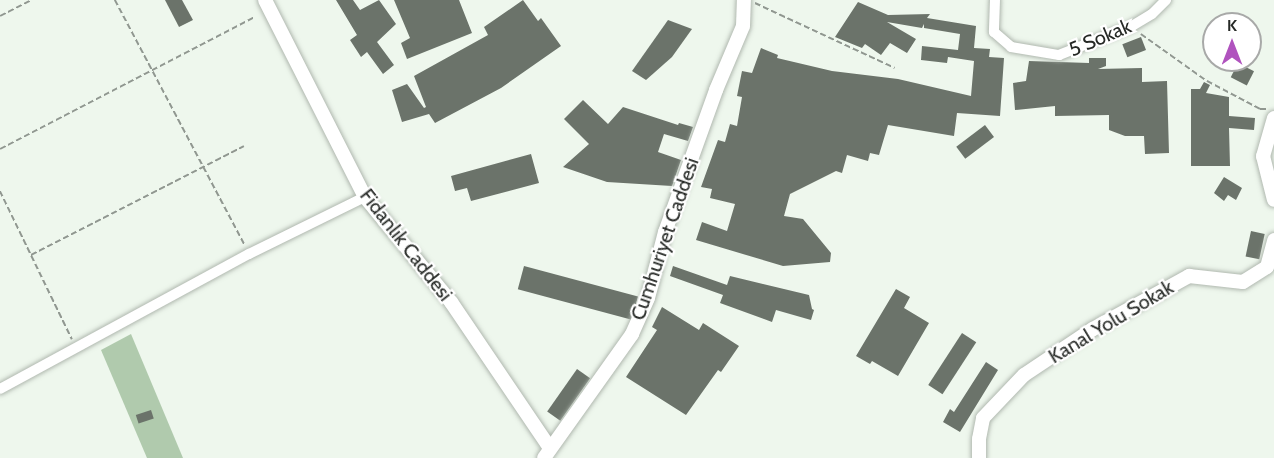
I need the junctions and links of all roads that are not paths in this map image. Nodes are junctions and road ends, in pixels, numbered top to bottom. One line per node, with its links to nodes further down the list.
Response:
1 (266, 0): 6 (street, Fidanlık Caddesi)
2 (744, 0): 10 (street, Cumhuriyet Caddesi)
3 (995, 0): 4 (street, 5 Sokak)
4 (1166, 0)
5 (1274, 118): 7 (street)
6 (365, 198): 9 (street); 10 (street, Fidanlık Caddesi)
7 (1274, 200)
8 (1274, 240): 11 (street, Kanal Yolu Sokak)
9 (0, 389)
10 (546, 453)
11 (979, 458)

